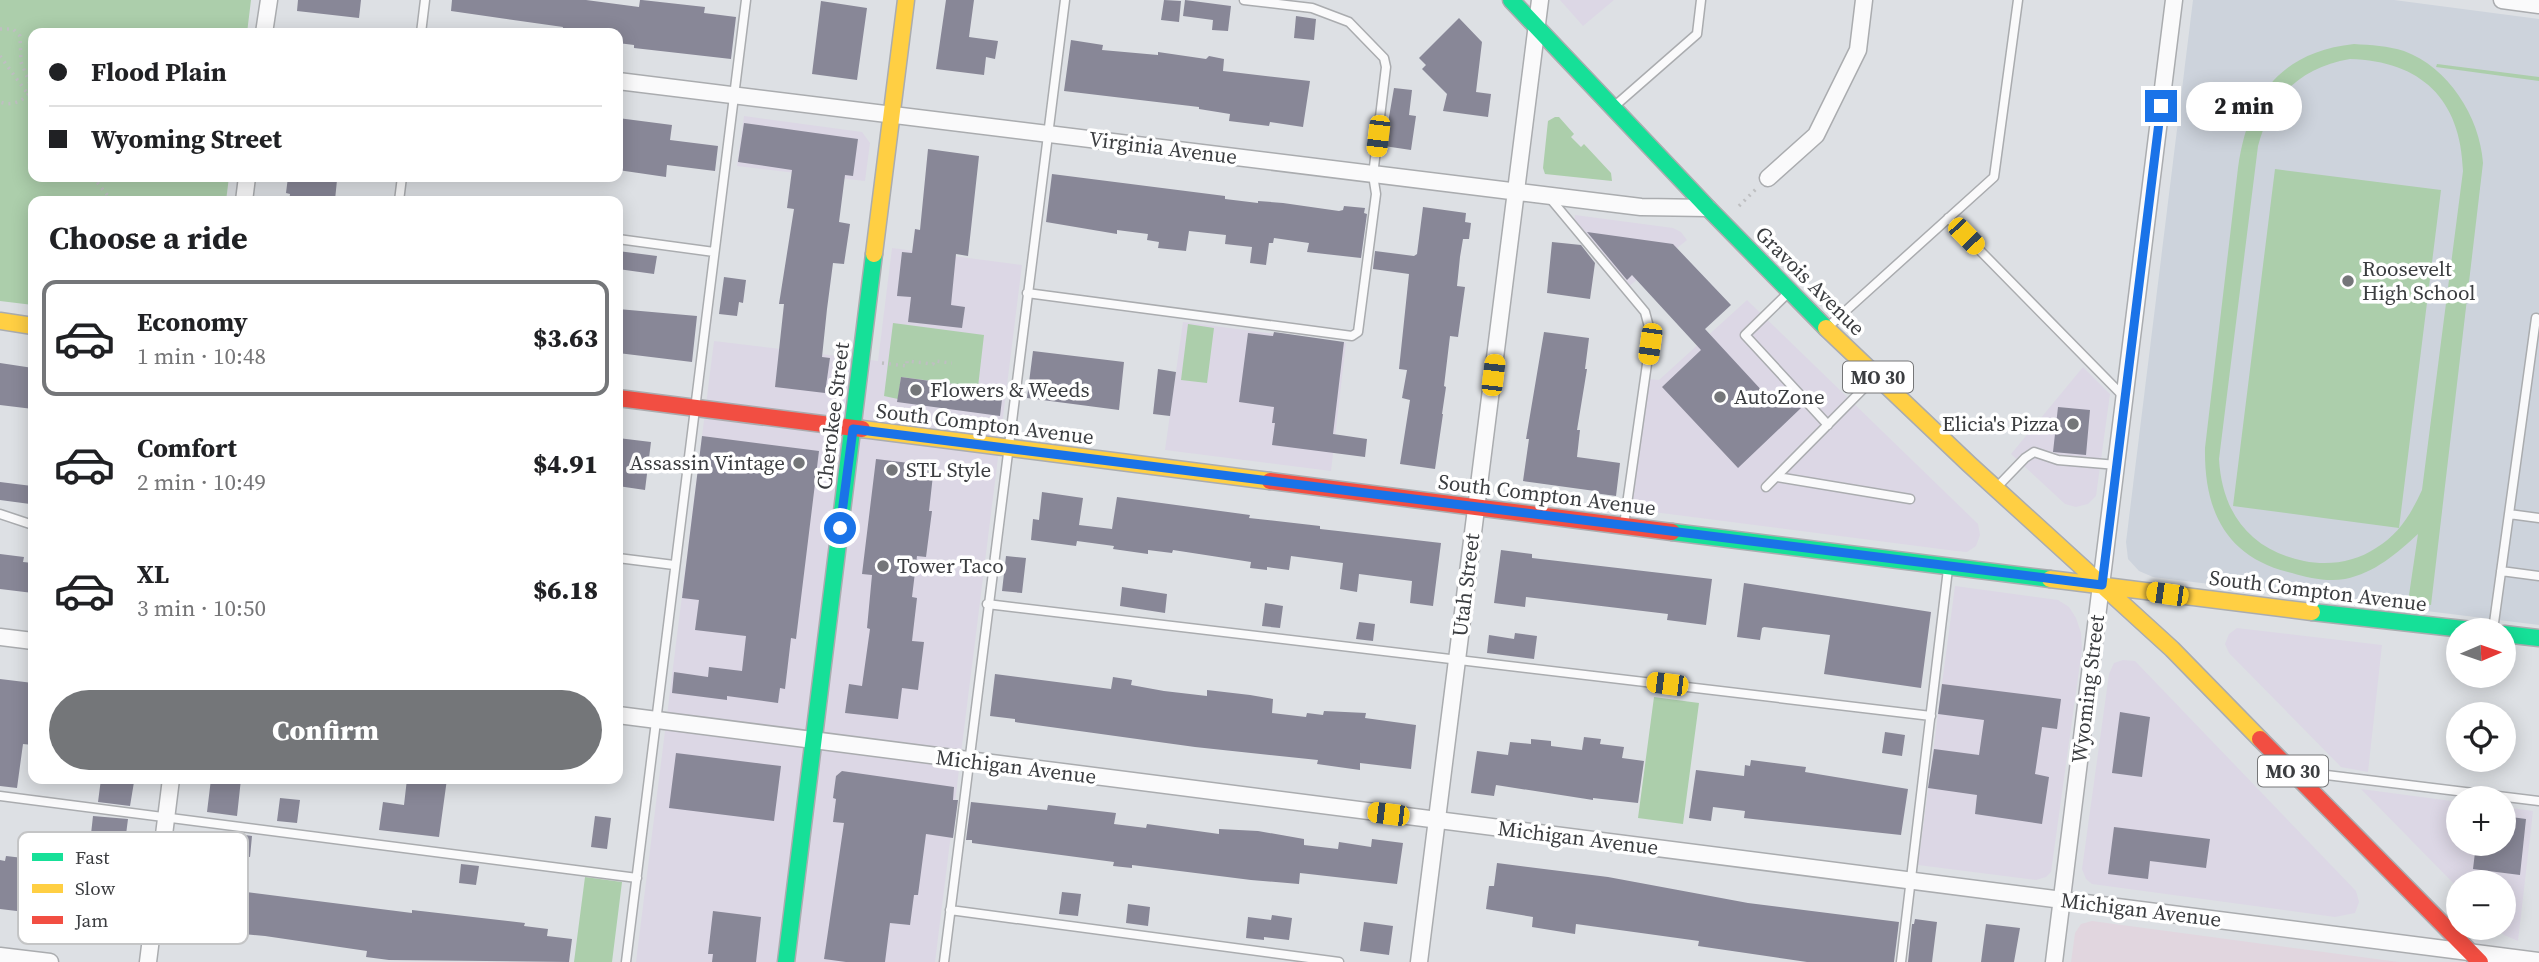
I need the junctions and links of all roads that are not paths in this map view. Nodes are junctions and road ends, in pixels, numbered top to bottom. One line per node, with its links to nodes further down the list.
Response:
1 (269, 0): 15 (street)
2 (425, 0): 16 (lane)
3 (746, 0): 19 (lane)
4 (906, 0): 21 (street, Cherokee Street)
5 (1065, 0): 22 (lane)
6 (1244, 0): 23 (lane)
7 (1511, 0): 17 (street, Gravois Avenue / MO 30)
8 (1540, 0): 17 (street, Utah Street)
9 (1701, 0): 20 (lane)
10 (1864, 0): 24 (street)
11 (2018, 0): 28 (lane)
12 (2174, 0): 38 (street, Wyoming Street)
13 (2502, 0): 14 (street)
14 (2539, 5)
15 (265, 28)
16 (422, 28)
17 (1537, 28): 20 (street, Gravois Avenue / MO 30); 25 (street, Utah Street)
18 (623, 82): 19 (street, Virginia Avenue)
19 (734, 95): 21 (street, Virginia Avenue); 30 (lane)
20 (1613, 108): 27 (street, Gravois Avenue / MO 30)
21 (892, 114): 22 (street, Virginia Avenue); 42 (street, Cherokee Street)
22 (1048, 133): 23 (street, Virginia Avenue); 32 (lane)
23 (1373, 175): 25 (street, Virginia Avenue); 32 (lane)
24 (1768, 178)
25 (1516, 192): 26 (street, Virginia Avenue); 49 (street, Utah Street)
26 (1547, 194): 27 (street, Virginia Avenue); 54 (lane)
27 (1708, 208): 31 (street, Gravois Avenue / MO 30)
28 (1948, 218): 36 (lane); 38 (lane)
29 (623, 240): 30 (lane)
30 (714, 252): 40 (lane)
31 (1790, 291): 36 (street, Gravois Avenue / MO 30); 41 (lane)
32 (1027, 293): 43 (lane)
33 (2536, 318): 51 (lane)
34 (0, 321): 35 (street)
35 (28, 325)
36 (1826, 328): 37 (street, Gravois Avenue / MO 30)
37 (1876, 376): 41 (lane); 47 (street, Gravois Avenue / MO 30)
38 (2125, 398): 44 (street, Wyoming Street)
39 (623, 399): 40 (street, South Compton Avenue)
40 (694, 408): 42 (street, South Compton Avenue); 56 (lane)
41 (1828, 425): 45 (lane)
42 (853, 429): 43 (street, South Compton Avenue); 72 (street, Cherokee Street)
43 (1007, 448): 49 (street, South Compton Avenue); 61 (lane)
44 (2117, 465): 47 (lane); 60 (street, Wyoming Street)
45 (1777, 477): 46 (lane); 48 (lane)
46 (1766, 487)
47 (1996, 489): 60 (street, Gravois Avenue / MO 30)
48 (1910, 499)
49 (1476, 507): 54 (street, South Compton Avenue); 68 (street, Utah Street)
50 (0, 514): 53 (lane)
51 (2509, 514): 52 (lane); 58 (lane)
52 (2539, 518)
53 (28, 523)
54 (1624, 525): 57 (street, South Compton Avenue)
55 (623, 559): 56 (lane)
56 (674, 565): 71 (lane)
57 (1949, 566): 60 (street, South Compton Avenue); 70 (lane)
58 (2501, 572): 59 (lane); 62 (lane)
59 (2539, 576)
60 (2102, 585): 63 (street, South Compton Avenue); 74 (street, Gravois Avenue / MO 30); 83 (street, Wyoming Street)
61 (987, 604): 68 (lane); 73 (lane)
62 (2495, 618)
63 (2446, 627)
64 (2516, 635): 66 (street)
65 (0, 637): 67 (street)
66 (2539, 638)
67 (28, 640)
68 (1457, 659): 70 (lane); 79 (street, Utah Street)
69 (623, 716): 71 (street, Michigan Avenue)
70 (1931, 716): 82 (lane)
71 (656, 720): 72 (street, Michigan Avenue); 81 (lane)
72 (814, 741): 73 (street, Michigan Avenue); 92 (street, Cherokee Street)
73 (969, 761): 79 (street, Michigan Avenue); 84 (lane)
74 (2294, 771): 77 (lane); 87 (street, Gravois Avenue / MO 30)
75 (170, 784): 78 (street)
76 (0, 796): 78 (lane)
77 (2539, 800)
78 (166, 817): 80 (street); 81 (lane)
79 (1437, 820): 82 (street, Michigan Avenue); 95 (street, Utah Street)
80 (164, 832)
81 (637, 878): 91 (lane)
82 (1911, 881): 83 (street, Michigan Avenue); 96 (lane)
83 (2062, 900): 87 (street, Michigan Avenue); 97 (street, Wyoming Street)
84 (950, 910): 93 (lane); 94 (lane)
85 (150, 944): 90 (street)
86 (0, 956): 89 (street)
87 (2475, 957): 88 (street, Michigan Avenue)
88 (2539, 961)
89 (50, 962)
90 (148, 962)
91 (626, 962)
92 (786, 962)
93 (944, 962)
94 (1339, 962)
95 (1419, 962)
96 (1900, 962)
97 (2054, 962)

